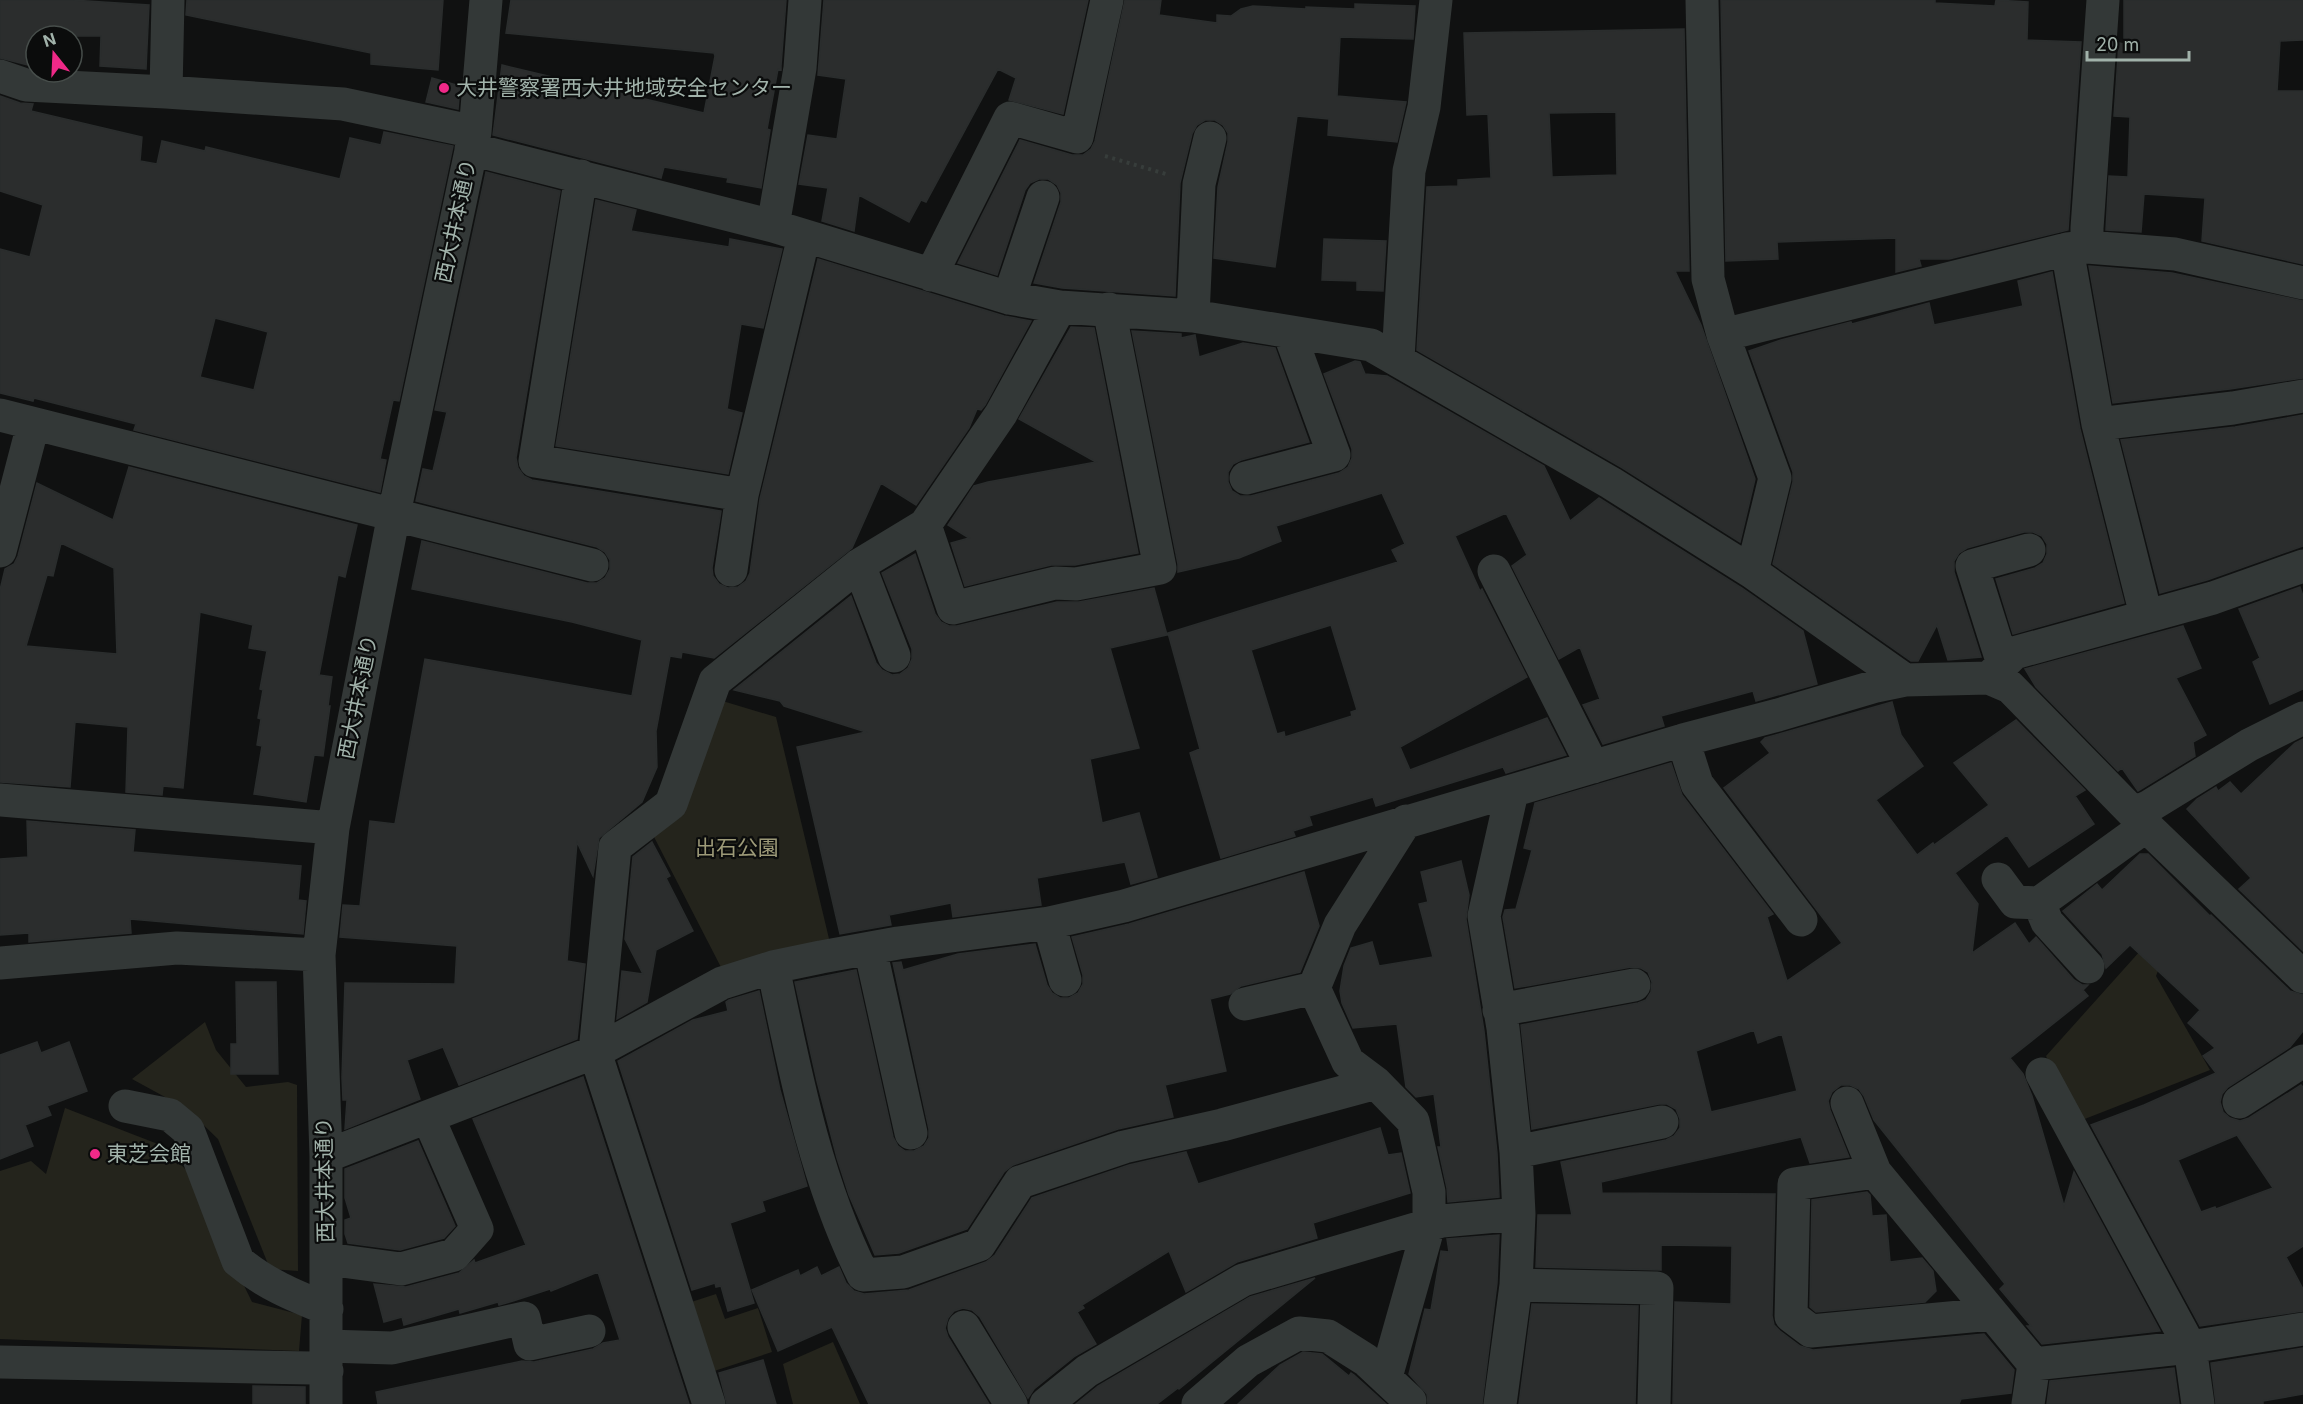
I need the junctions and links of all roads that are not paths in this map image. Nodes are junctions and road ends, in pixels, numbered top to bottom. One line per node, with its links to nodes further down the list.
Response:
1 (168, 0): 9 (street)
2 (486, 0): 11 (street, 西大井本通り)
3 (805, 0): 14 (street)
4 (1107, 0): 17 (street)
5 (1436, 0): 25 (street)
6 (1702, 0): 24 (street)
7 (2103, 0): 16 (street)
8 (0, 76): 9 (street)
9 (166, 92): 11 (street)
10 (1210, 138): 22 (street)
11 (473, 140): 12 (street); 32 (street, 西大井本通り)
12 (581, 176): 14 (street); 31 (street)
13 (1043, 197): 19 (street)
14 (773, 226): 15 (street)
15 (804, 236): 17 (street); 31 (street)
16 (2077, 248): 18 (street); 24 (street); 28 (street)
17 (931, 274): 19 (street)
18 (2303, 283)
19 (1009, 298): 20 (street)
20 (1060, 307): 21 (street); 33 (street)
21 (1109, 309): 22 (street); 33 (street)
22 (1193, 316): 23 (street)
23 (1289, 332): 25 (street); 30 (street)
24 (1723, 335): 41 (street)
25 (1398, 359): 41 (street)
26 (2303, 396): 28 (street)
27 (0, 415): 29 (street)
28 (2098, 424): 42 (street)
29 (33, 425): 32 (street); 35 (street)
30 (1246, 478)
31 (742, 495): 39 (street)
32 (393, 514): 36 (street); 53 (street, 西大井本通り)
33 (925, 525): 37 (street)
34 (2029, 550): 44 (street)
35 (0, 551)
36 (592, 565)
37 (859, 565): 43 (street); 69 (street)
38 (2303, 566): 42 (street)
39 (731, 570)
40 (1494, 571): 48 (street)
41 (1752, 572): 45 (street)
42 (2146, 615): 44 (street)
43 (894, 656)
44 (1996, 671): 45 (street); 51 (street)
45 (1905, 680): 47 (street)
46 (2303, 717): 51 (street)
47 (1683, 740): 48 (street); 56 (street)
48 (1593, 767): 49 (street)
49 (1512, 792): 52 (street); 68 (street)
50 (0, 800): 53 (street)
51 (2140, 820): 55 (street); 63 (street)
52 (1406, 821): 57 (street); 66 (street)
53 (333, 828): 59 (street, 西大井本通り)
54 (1998, 879): 55 (street)
55 (2039, 903): 62 (street)
56 (1801, 920)
57 (1049, 923): 58 (street); 64 (street)
58 (870, 948): 61 (street); 78 (street)
59 (319, 955): 60 (street); 80 (street, 西大井本通り)
60 (0, 963)
61 (773, 967): 69 (street); 72 (street)
62 (2088, 967)
63 (2303, 977)
64 (1065, 980)
65 (1634, 985): 68 (street)
66 (1314, 988): 67 (street); 72 (street)
67 (1245, 1004)
68 (1499, 1010): 79 (street)
69 (595, 1052): 76 (street); 97 (street)
70 (2303, 1061): 73 (street)
71 (2042, 1074): 91 (street)
72 (1376, 1083): 83 (street)
73 (2239, 1102)
74 (1847, 1103): 81 (street)
75 (126, 1106): 86 (street)
76 (428, 1117): 80 (street); 84 (street)
77 (1662, 1122): 79 (street)
78 (911, 1133)
79 (1516, 1152): 82 (street)
80 (326, 1156): 84 (street, 西大井本通り)
81 (1875, 1172): 87 (street); 87 (street)
82 (1519, 1214): 83 (street); 85 (street)
83 (1429, 1225): 95 (street); 99 (street)
84 (327, 1259): 86 (street, 西大井本通り)
85 (1516, 1285): 102 (street); 103 (street)
86 (327, 1309): 92 (street, 西大井本通り)
87 (1992, 1314): 94 (street)
88 (964, 1327): 98 (street)
89 (2303, 1329): 91 (street)
90 (589, 1331): 92 (street)
91 (2190, 1347): 94 (street); 105 (street)
92 (327, 1358): 93 (street); 96 (street, 西大井本通り)
93 (0, 1362)
94 (2034, 1364): 104 (street)
95 (1386, 1377): 100 (street); 101 (street)
96 (326, 1404)
97 (709, 1404)
98 (1011, 1404)
99 (1046, 1404)
100 (1198, 1404)
101 (1408, 1404)
102 (1500, 1404)
103 (1654, 1404)
104 (2028, 1404)
105 (2198, 1404)

